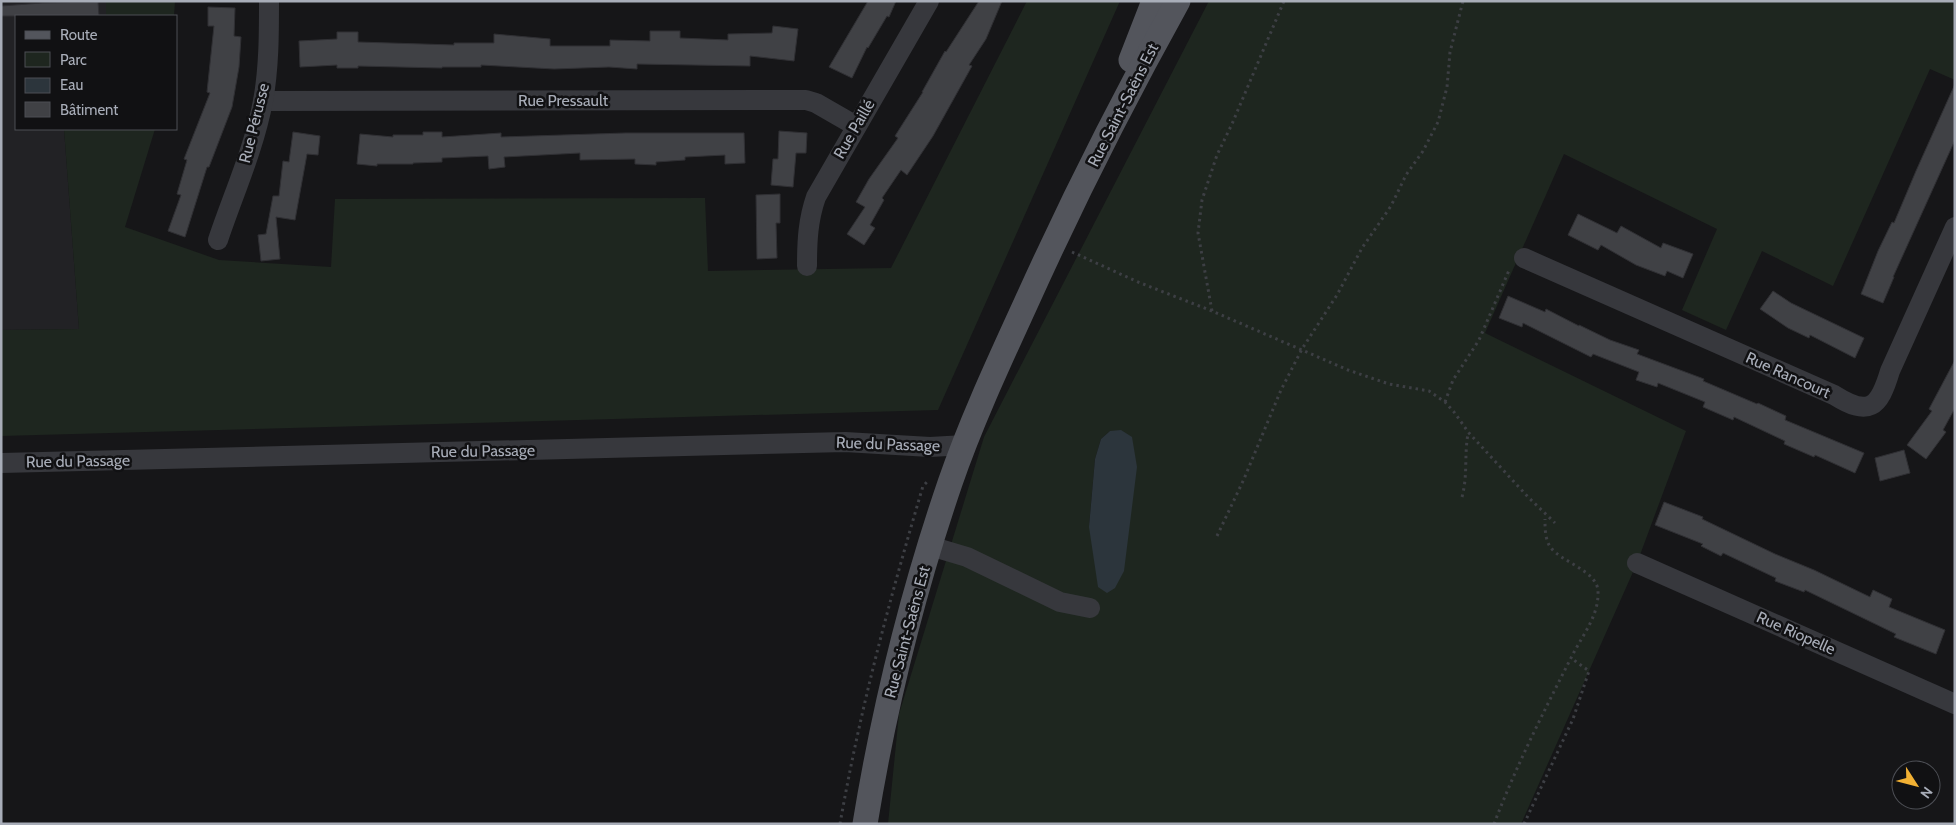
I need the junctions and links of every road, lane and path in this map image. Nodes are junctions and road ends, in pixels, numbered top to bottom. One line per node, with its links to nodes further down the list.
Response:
1 (269, 1): 7 (street, Rue Pérusse)
2 (930, 1): 8 (street, Rue Paillé)
3 (1154, 1): 9 (main road, Rue Saint-Saëns Est)
4 (1178, 1): 9 (main road, Rue Saint-Saëns Est)
5 (1284, 1): 15 (path)
6 (1463, 1): 16 (path)
7 (263, 101): 8 (street, Rue Pressault); 11 (street, Rue Pérusse)
8 (856, 126): 14 (street, Rue Paillé)
9 (1086, 176): 12 (main road, Rue Saint-Saëns Est)
10 (1955, 227): 13 (street, Rue Rancourt)
11 (218, 240)
12 (1053, 243): 15 (path); 19 (main road, Rue Saint-Saëns Est)
13 (1524, 258): 17 (path)
14 (807, 266)
15 (1212, 311): 16 (path)
16 (1302, 349): 17 (path); 24 (path)
17 (1444, 402): 18 (path)
18 (1469, 433): 21 (path); 23 (path)
19 (965, 445): 20 (street, Rue du Passage); 25 (main road, Rue Saint-Saëns Est)
20 (1, 463)
21 (1462, 497)
22 (1545, 519): 28 (path)
23 (1555, 523)
24 (1217, 536)
25 (930, 546): 27 (street); 30 (main road, Rue Saint-Saëns Est)
26 (1637, 563): 29 (street, Rue Riopelle)
27 (1090, 608)
28 (1571, 658): 31 (path); 32 (path)
29 (1955, 704)
30 (865, 824)
31 (1494, 824)
32 (1524, 824)

